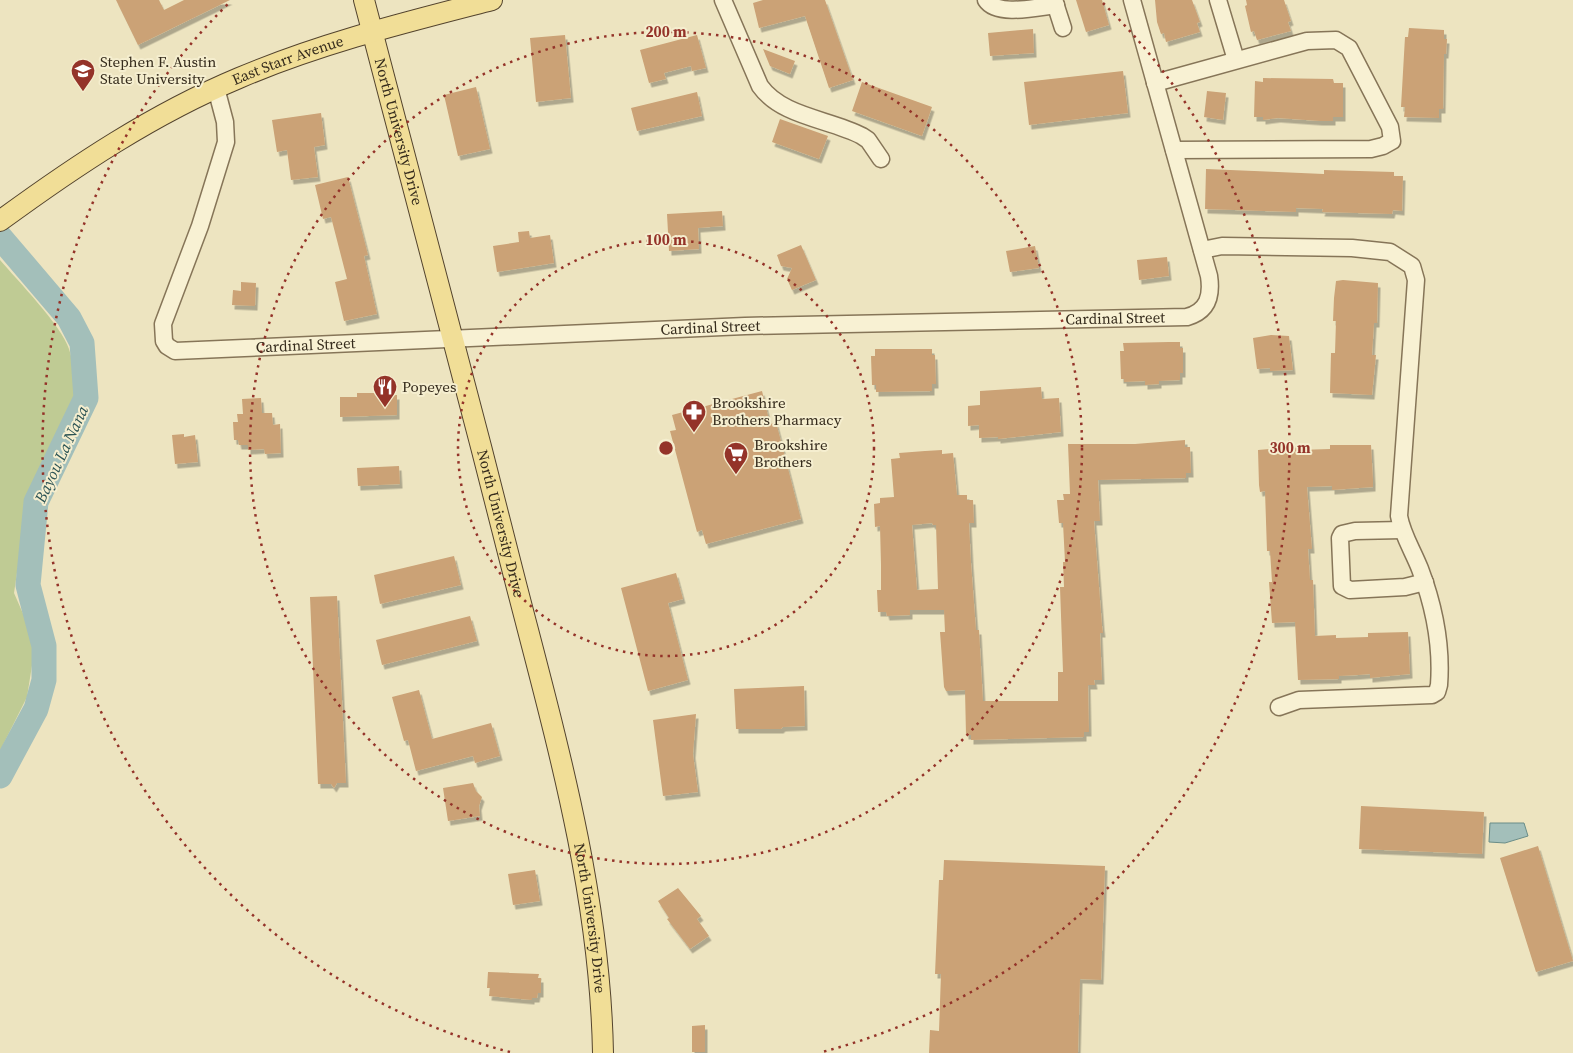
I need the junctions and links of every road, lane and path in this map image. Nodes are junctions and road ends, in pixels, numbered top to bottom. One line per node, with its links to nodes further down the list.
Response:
1 (364, 0): 9 (main road, North University Drive)
2 (492, 0): 9 (main road, East Starr Avenue)
3 (723, 0): 14 (street)
4 (986, 0): 7 (street)
5 (1132, 0): 11 (street, Cardinal Street)
6 (1218, 0): 10 (street)
7 (1055, 2): 8 (street)
8 (1063, 28)
9 (372, 31): 12 (main road, East Starr Avenue); 17 (main road, North University Drive)
10 (1236, 60): 11 (street); 13 (street)
11 (1155, 84): 13 (street, Cardinal Street)
12 (216, 88): 15 (main road, East Starr Avenue); 17 (street, Cardinal Street)
13 (1174, 150): 16 (street, Cardinal Street)
14 (881, 159)
15 (0, 222)
16 (1202, 250): 17 (street, Cardinal Street); 18 (street)
17 (454, 340): 21 (main road, North University Drive)
18 (1402, 530): 19 (street); 19 (street)
19 (1424, 582): 20 (street)
20 (1279, 707)
21 (602, 1053)

